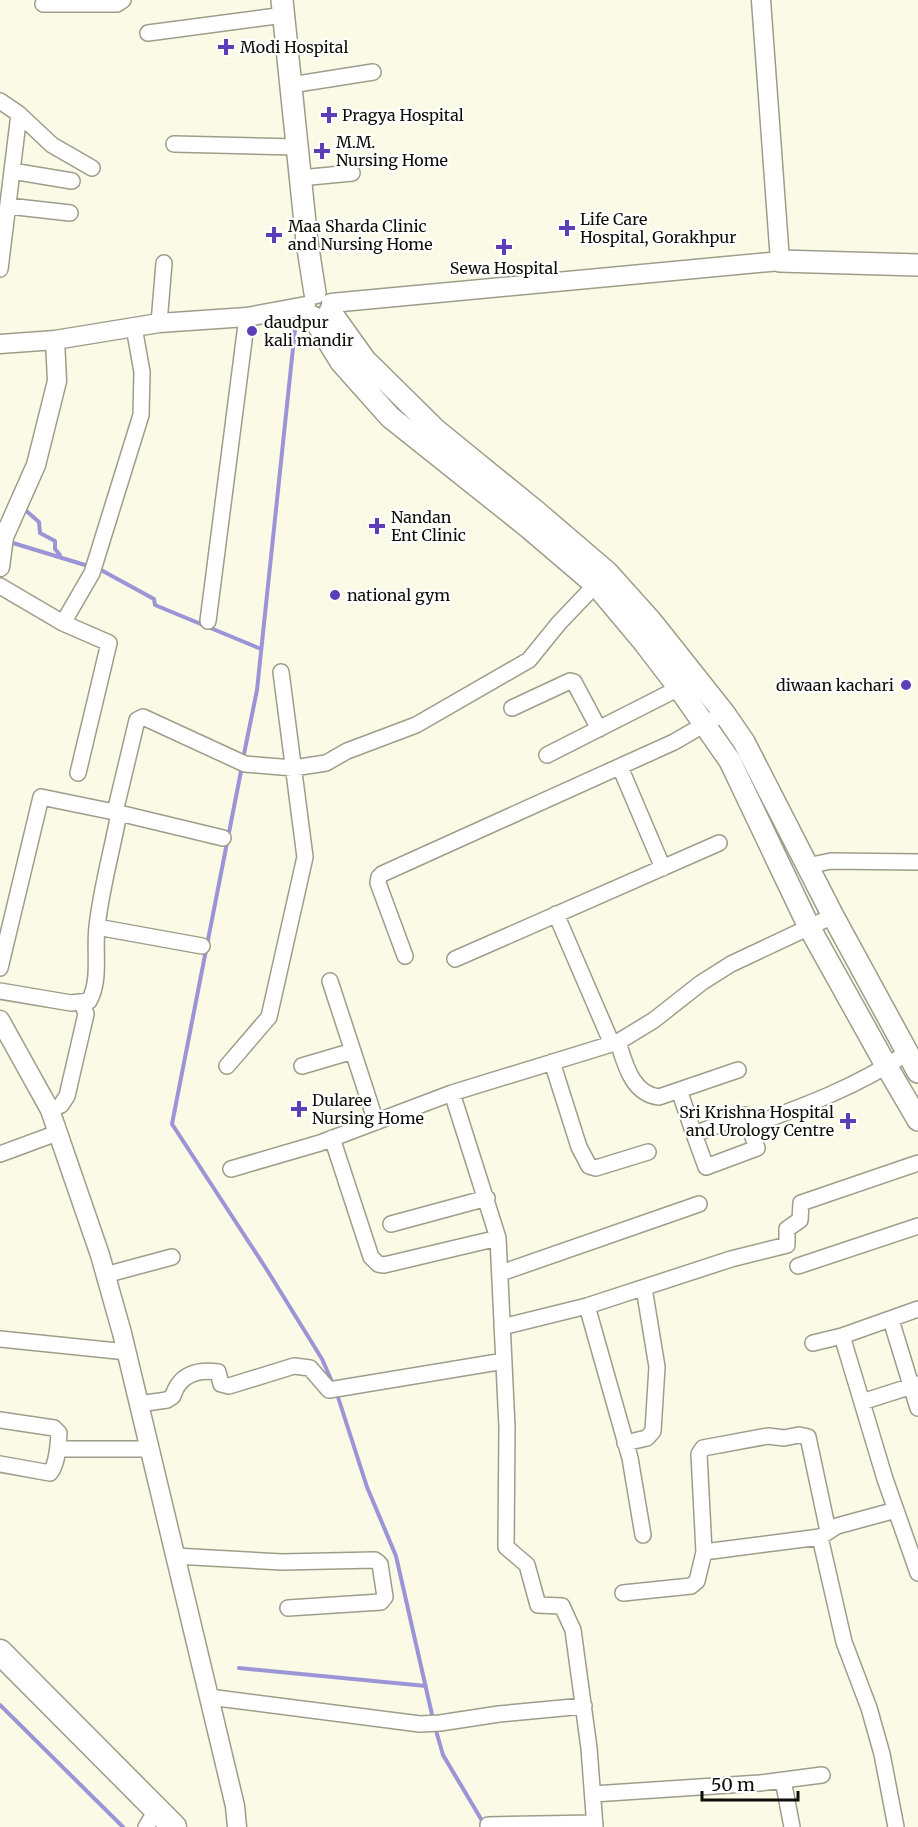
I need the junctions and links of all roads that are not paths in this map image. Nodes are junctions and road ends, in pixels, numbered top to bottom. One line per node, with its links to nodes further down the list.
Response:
1 (123, 0): 3 (street)
2 (761, 0): 20 (street)
3 (71, 2): 4 (street)
4 (43, 4)
5 (283, 7): 6 (street); 8 (main road)
6 (148, 33)
7 (373, 72): 8 (street)
8 (291, 85): 12 (main road)
9 (0, 101): 10 (street)
10 (19, 114): 13 (street); 14 (street)
11 (174, 144): 12 (street)
12 (296, 147): 16 (main road)
13 (92, 168)
14 (12, 171): 17 (street); 18 (street)
15 (351, 173): 16 (street)
16 (300, 178): 24 (main road)
17 (72, 181)
18 (8, 206): 19 (street); 23 (street)
19 (70, 213)
20 (780, 261): 22 (main road); 24 (street)
21 (164, 263): 26 (street)
22 (918, 265)
23 (0, 269)
24 (319, 306): 25 (street); 31 (main road)
25 (247, 317): 26 (street); 33 (street)
26 (159, 323): 27 (street)
27 (134, 327): 28 (street); 34 (street)
28 (56, 340): 29 (street); 30 (street)
29 (0, 344)
30 (0, 567)
31 (601, 579): 36 (main road); 43 (street)
32 (0, 586): 34 (street)
33 (207, 621)
34 (63, 623): 44 (street)
35 (281, 672): 43 (street)
36 (688, 683): 38 (main road); 39 (main road); 40 (street)
37 (512, 708): 40 (street)
38 (724, 713): 39 (street); 49 (main road)
39 (704, 725): 42 (street); 54 (main road)
40 (599, 729): 41 (street)
41 (547, 755)
42 (620, 767): 50 (street); 56 (street)
43 (293, 768): 45 (street); 67 (street)
44 (78, 774)
45 (117, 813): 46 (street); 53 (street); 58 (street)
46 (223, 838)
47 (719, 843): 50 (street)
48 (918, 862): 49 (street)
49 (807, 866): 52 (main road)
50 (663, 868): 51 (street)
51 (556, 914): 57 (street); 63 (street)
52 (833, 916): 54 (street); 66 (main road)
53 (97, 927): 55 (street); 61 (street)
54 (809, 927): 63 (street); 69 (main road)
55 (202, 946)
56 (405, 956)
57 (455, 959)
58 (0, 968)
59 (330, 981): 64 (street)
60 (0, 991): 61 (street)
61 (82, 1003): 73 (street)
62 (0, 1020): 73 (street)
63 (615, 1043): 65 (street); 71 (street)
64 (353, 1051): 68 (street); 75 (street)
65 (552, 1062): 72 (street); 80 (street)
66 (913, 1062): 69 (street)
67 (227, 1066)
68 (302, 1066)
69 (886, 1067): 74 (main road); 76 (street)
70 (738, 1070): 71 (street)
71 (679, 1090): 78 (street)
72 (452, 1093): 75 (street); 84 (street)
73 (50, 1110): 77 (street)
74 (918, 1120)
75 (376, 1122): 79 (street)
76 (749, 1126): 78 (street); 78 (street)
77 (57, 1133): 81 (street); 92 (street)
78 (694, 1134)
79 (332, 1138): 83 (street); 88 (street)
80 (648, 1152)
81 (0, 1154)
82 (918, 1163): 93 (street)
83 (231, 1169)
84 (487, 1198): 86 (street); 88 (street)
85 (699, 1204): 91 (street)
86 (391, 1224)
87 (918, 1226): 90 (street)
88 (498, 1238): 91 (street)
89 (171, 1257): 92 (street)
90 (798, 1266)
91 (501, 1273): 97 (street)
92 (105, 1275): 101 (street)
93 (644, 1288): 94 (street); 108 (street)
94 (587, 1306): 97 (street); 108 (street)
95 (918, 1309): 96 (street)
96 (891, 1320): 98 (street); 103 (street)
97 (502, 1327): 102 (street)
98 (843, 1336): 100 (street); 104 (street)
99 (0, 1339): 101 (street)
100 (813, 1343)
101 (127, 1352): 105 (street)
102 (504, 1360): 105 (street); 123 (street)
103 (915, 1385): 104 (street); 106 (street)
104 (862, 1402): 112 (street)
105 (139, 1404): 110 (street)
106 (918, 1408)
107 (0, 1420): 109 (street)
108 (625, 1443): 114 (street)
109 (58, 1449): 110 (street); 111 (street)
110 (150, 1449): 116 (street)
111 (0, 1464)
112 (896, 1510): 113 (street); 117 (street)
113 (824, 1534): 115 (street); 115 (street); 133 (street)
114 (643, 1535)
115 (704, 1552): 118 (street)
116 (175, 1556): 119 (street); 122 (street)
117 (918, 1573)
118 (623, 1593)
119 (288, 1608)
120 (0, 1652): 127 (main road)
121 (0, 1670): 127 (main road)
122 (209, 1697): 123 (street); 131 (street)
123 (584, 1706): 126 (street)
124 (822, 1775): 125 (street)
125 (783, 1780): 126 (street); 132 (street)
126 (593, 1794): 129 (street)
127 (152, 1821): 130 (main road)
128 (488, 1825): 129 (street)
129 (595, 1825)
130 (174, 1827)
131 (237, 1827)
132 (792, 1827)
133 (896, 1827)

